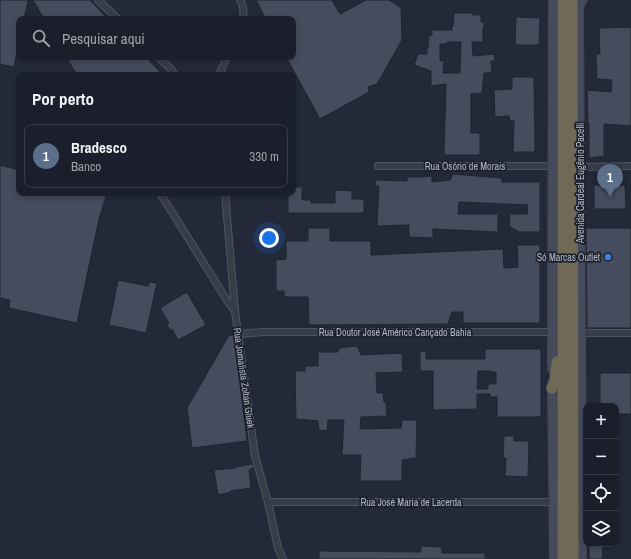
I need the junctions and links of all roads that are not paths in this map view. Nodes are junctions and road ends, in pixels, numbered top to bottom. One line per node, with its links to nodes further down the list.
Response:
1 (98, 0): 7 (street)
2 (240, 0): 8 (street)
3 (553, 0): 14 (main road)
4 (563, 0): 19 (highway, Avenida Cardeal Eugênio Pacelli)
5 (572, 0): 25 (highway, Avenida Cardeal Eugênio Pacelli)
6 (583, 0): 16 (main road, Avenida Cardeal Eugênio Pacelli)
7 (115, 16)
8 (244, 16)
9 (161, 60): 11 (street)
10 (226, 60): 12 (street)
11 (173, 72)
12 (220, 72)
13 (378, 166): 14 (street, Rua Osório de Morais)
14 (553, 166): 21 (main road)
15 (631, 166): 16 (street)
16 (581, 167): 22 (main road, Avenida Cardeal Eugênio Pacelli)
17 (162, 196): 20 (street)
18 (225, 196): 20 (street, Rua Jornalista Zoltan Gluek)
19 (563, 304): 26 (highway); 27 (highway, Avenida Cardeal Eugênio Pacelli)
20 (235, 311): 24 (street, Rua Jornalista Zoltan Gluek)
21 (552, 332): 24 (street, Rua Doutor José Américo Cançado Bahia); 26 (main road)
22 (580, 333): 23 (street); 25 (highway); 34 (main road, Avenida Cardeal Eugênio Pacelli)
23 (631, 333)
24 (238, 334): 28 (street, Rua Jornalista Zoltan Gluek)
25 (572, 376): 27 (highway, Avenida Cardeal Eugênio Pacelli)
26 (552, 388): 29 (main road)
27 (568, 445): 32 (highway, Avenida Cardeal Eugênio Pacelli); 33 (highway, Avenida Cardeal Eugênio Pacelli)
28 (268, 502): 29 (street, Rua José Maria de Lacerda); 30 (street, Rua Jornalista Zoltan Gluek)
29 (554, 502): 31 (main road)
30 (283, 559)
31 (554, 559)
32 (563, 559)
33 (573, 559)
34 (582, 559)

